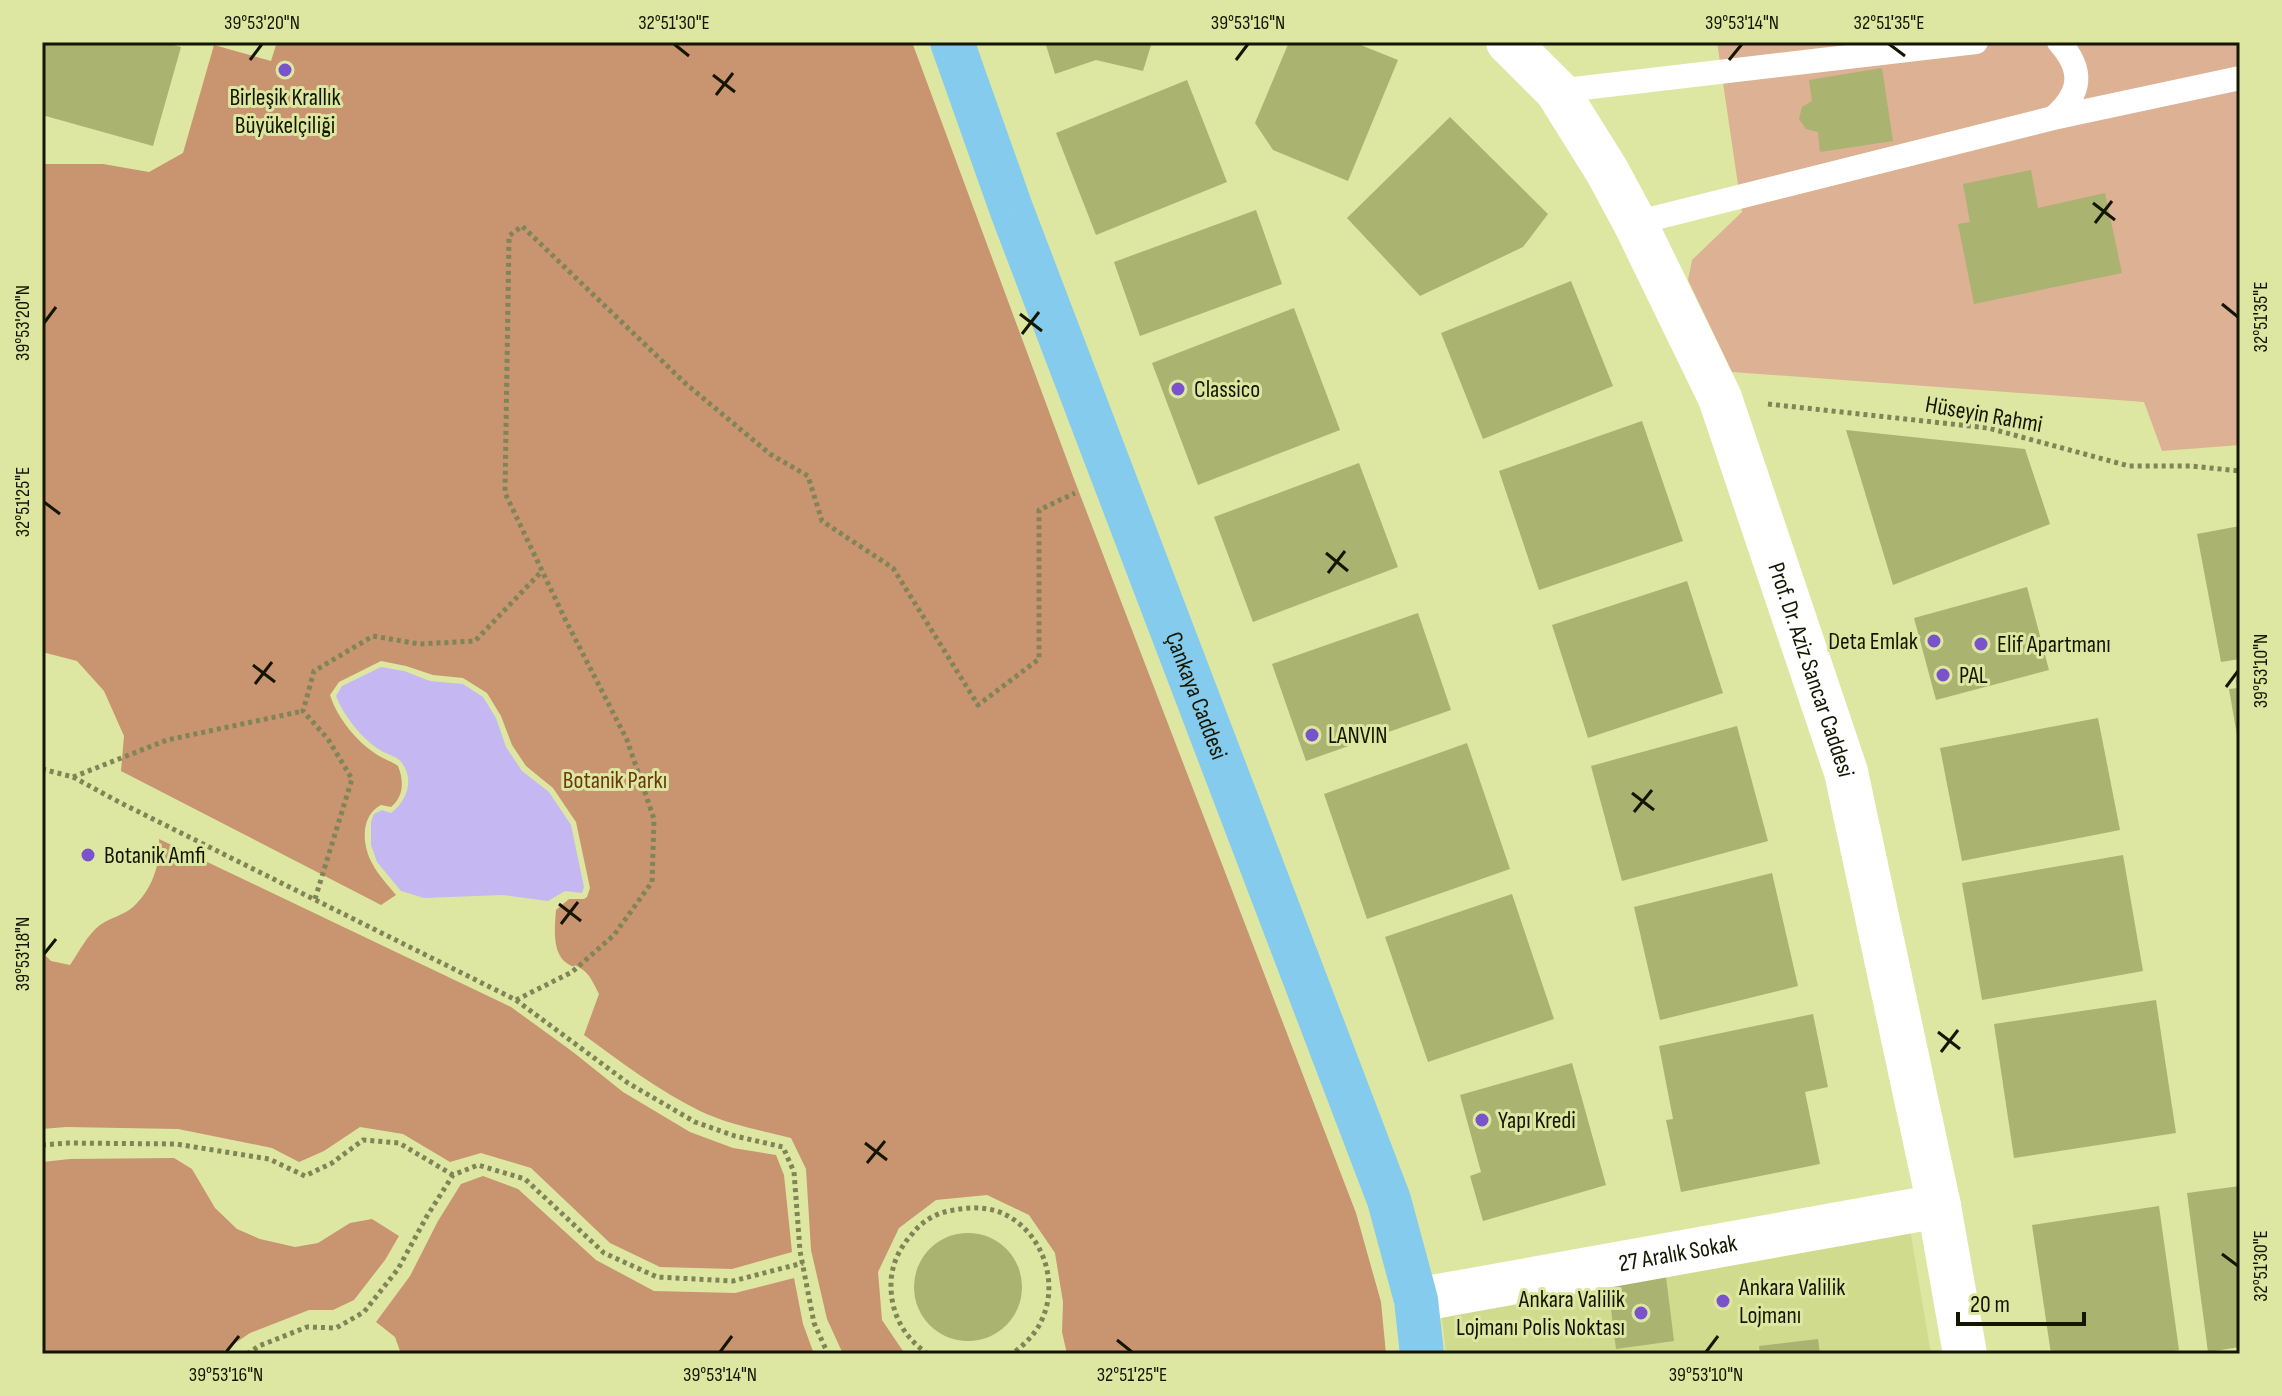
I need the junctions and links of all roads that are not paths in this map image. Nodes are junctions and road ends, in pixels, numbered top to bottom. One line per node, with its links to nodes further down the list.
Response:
1 (952, 42): 10 (main road, Çankaya Caddesi)
2 (1508, 42): 6 (street, Prof. Dr. Aziz Sancar Caddesi)
3 (1976, 42): 6 (lane)
4 (2059, 42): 7 (lane)
5 (2240, 78): 7 (lane)
6 (1557, 91): 8 (street, Prof. Dr. Aziz Sancar Caddesi)
7 (2053, 118): 8 (lane)
8 (1635, 223): 9 (street, Prof. Dr. Aziz Sancar Caddesi)
9 (1939, 1206): 10 (street, 27 Aralık Sokak); 12 (street, Prof. Dr. Aziz Sancar Caddesi)
10 (1416, 1300): 11 (main road, Çankaya Caddesi)
11 (1422, 1354)
12 (1965, 1354)

